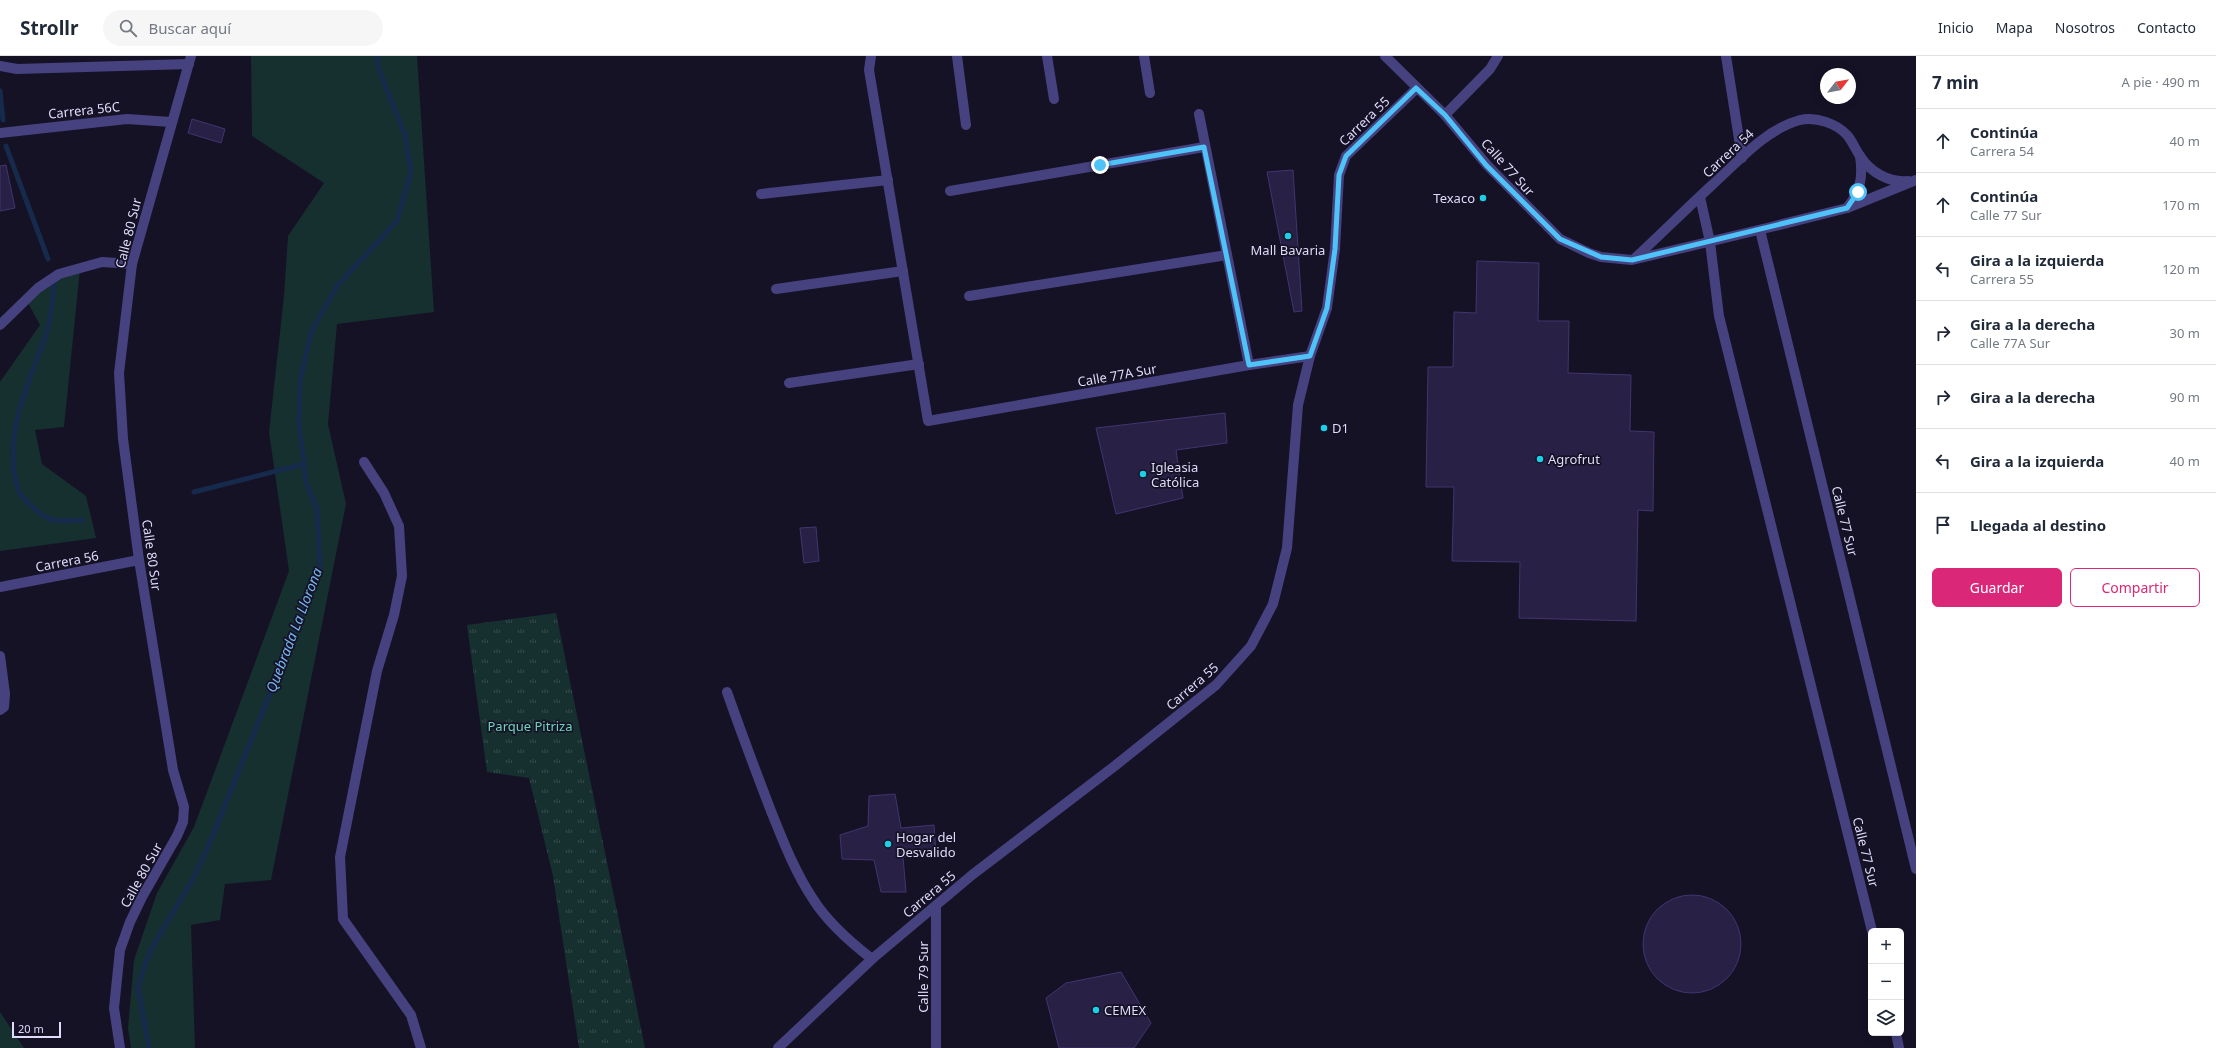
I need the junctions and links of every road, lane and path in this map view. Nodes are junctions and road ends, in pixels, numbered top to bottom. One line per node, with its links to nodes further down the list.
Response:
1 (870, 56): 21 (street)
2 (958, 56): 16 (street)
3 (1047, 56): 12 (street)
4 (1144, 56): 11 (street)
5 (1385, 56): 10 (street, Calle 77 Sur)
6 (1498, 56): 14 (street)
7 (1726, 56): 20 (street)
8 (190, 60): 9 (street); 15 (street, Calle 80 Sur)
9 (0, 66)
10 (1416, 88): 14 (street, Calle 77 Sur); 36 (street, Carrera 55)
11 (1150, 93)
12 (1054, 99)
13 (1199, 114): 18 (street)
14 (1445, 115): 30 (street, Calle 77 Sur)
15 (171, 122): 17 (street, Carrera 56C); 31 (street, Calle 80 Sur)
16 (966, 125)
17 (0, 133)
18 (1204, 147): 23 (street); 29 (street)
19 (1860, 156): 20 (street, Carrera 54); 22 (street, Carrera 54); 26 (street)
20 (1742, 158): 25 (street, Carrera 54)
21 (888, 180): 24 (street); 32 (street)
22 (1916, 180): 26 (street, Carrera 54)
23 (950, 191)
24 (760, 194)
25 (1700, 197): 28 (street); 30 (street)
26 (1847, 208): 27 (street, Carrera 54)
27 (1760, 230): 28 (street, Calle 77 Sur); 46 (street, Calle 77 Sur)
28 (1710, 242): 30 (street, Calle 77 Sur); 48 (street, Calle 77 Sur)
29 (1227, 255): 34 (street); 38 (street)
30 (1632, 260)
31 (132, 264): 35 (street); 41 (street, Calle 80 Sur)
32 (903, 272): 33 (street); 37 (street)
33 (776, 289)
34 (969, 296)
35 (0, 325)
36 (1310, 356): 38 (street, Calle 77A Sur); 47 (street, Carrera 55)
37 (919, 364): 38 (street, Calle 77A Sur); 39 (street)
38 (1249, 365)
39 (789, 384)
40 (364, 462): 52 (street)
41 (138, 560): 42 (street, Carrera 56); 51 (street, Calle 80 Sur)
42 (0, 587)
43 (0, 656): 45 (street)
44 (727, 692): 49 (street)
45 (2, 709)
46 (1916, 869)
47 (936, 906): 49 (street, Carrera 55); 54 (street, Calle 79 Sur)
48 (1871, 928)
49 (872, 960): 53 (street, Carrera 55)
50 (1897, 1036): 55 (street)
51 (120, 1048)
52 (421, 1048)
53 (778, 1048)
54 (936, 1048)
55 (1899, 1048)

